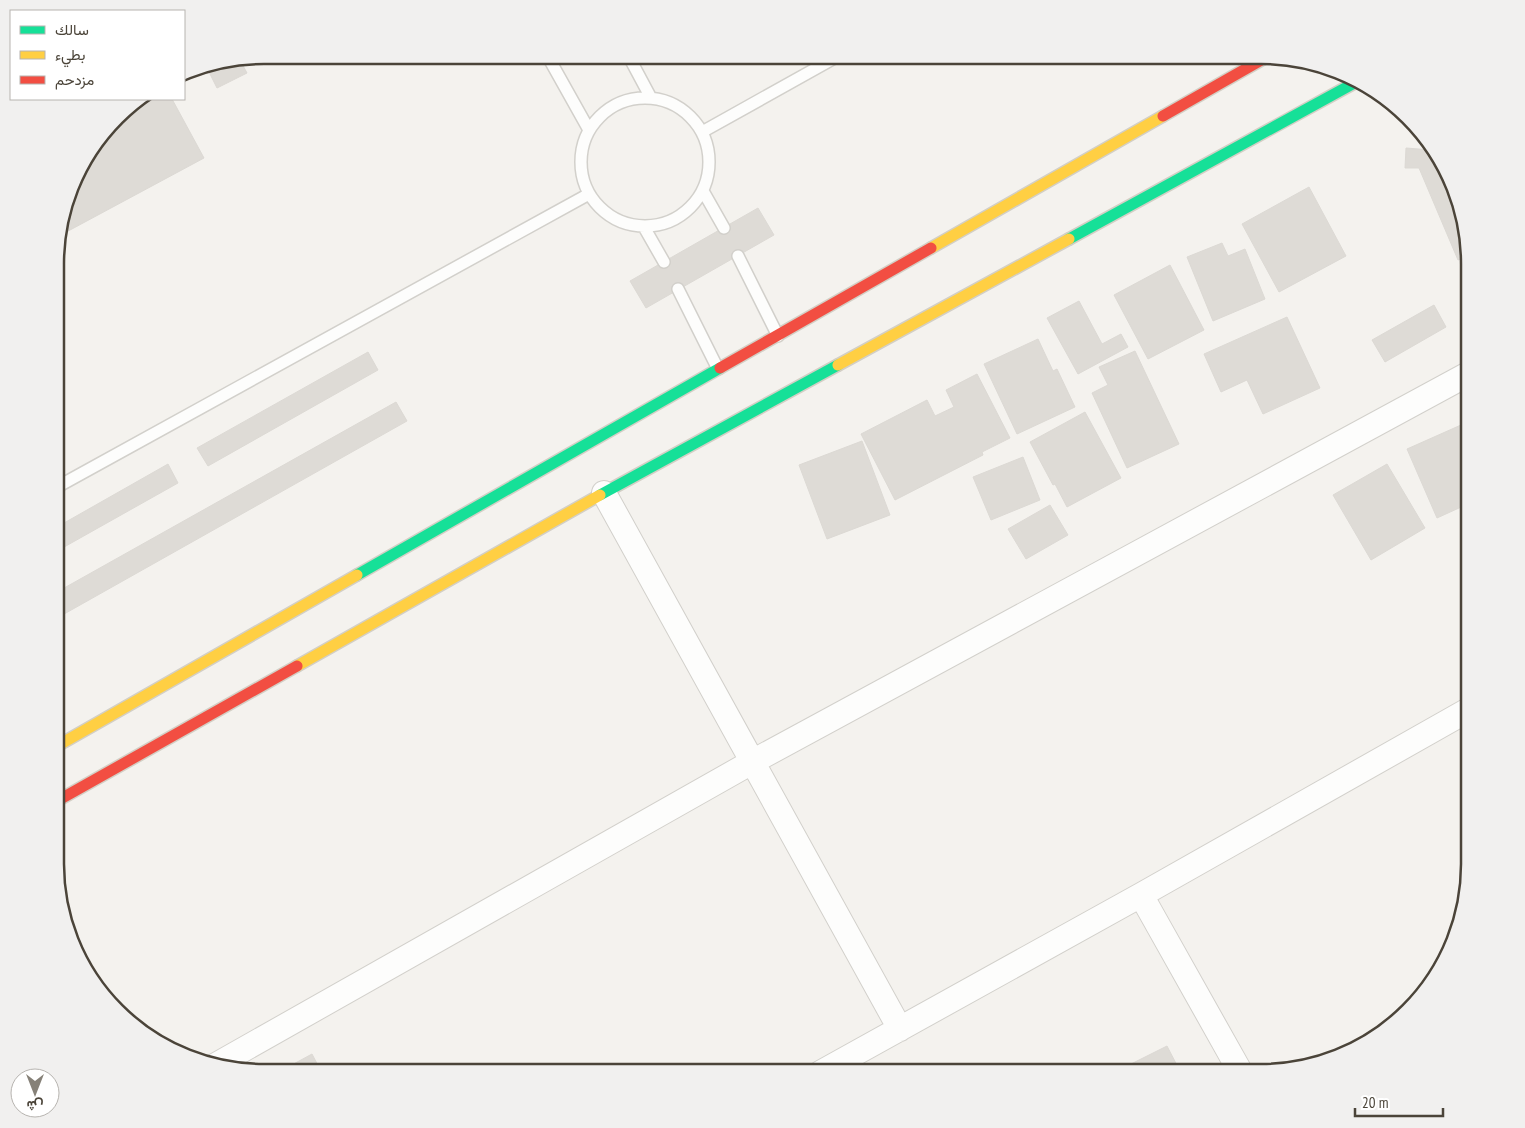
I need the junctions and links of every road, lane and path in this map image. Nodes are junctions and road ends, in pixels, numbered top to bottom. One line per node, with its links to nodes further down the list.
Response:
1 (552, 64): 7 (lane)
2 (633, 64): 6 (lane)
3 (824, 64): 8 (lane)
4 (1254, 64): 16 (street)
5 (1351, 85): 20 (street)
6 (651, 98): 7 (lane); 8 (lane)
7 (589, 130): 10 (lane)
8 (702, 132): 9 (lane)
9 (703, 191): 11 (lane); 12 (lane)
10 (589, 194): 11 (lane); 19 (lane)
11 (644, 227): 14 (lane)
12 (724, 228)
13 (738, 256): 16 (lane)
14 (664, 262)
15 (678, 289): 17 (lane)
16 (778, 336): 17 (street)
17 (718, 370): 22 (street)
18 (1461, 378): 23 (street)
19 (64, 482)
20 (604, 492): 23 (street); 24 (street)
21 (1461, 714): 25 (street)
22 (64, 742)
23 (752, 762): 26 (street); 27 (street)
24 (64, 797)
25 (1141, 895): 26 (street); 29 (street)
26 (900, 1029): 28 (street)
27 (225, 1060)
28 (836, 1064)
29 (1236, 1064)

